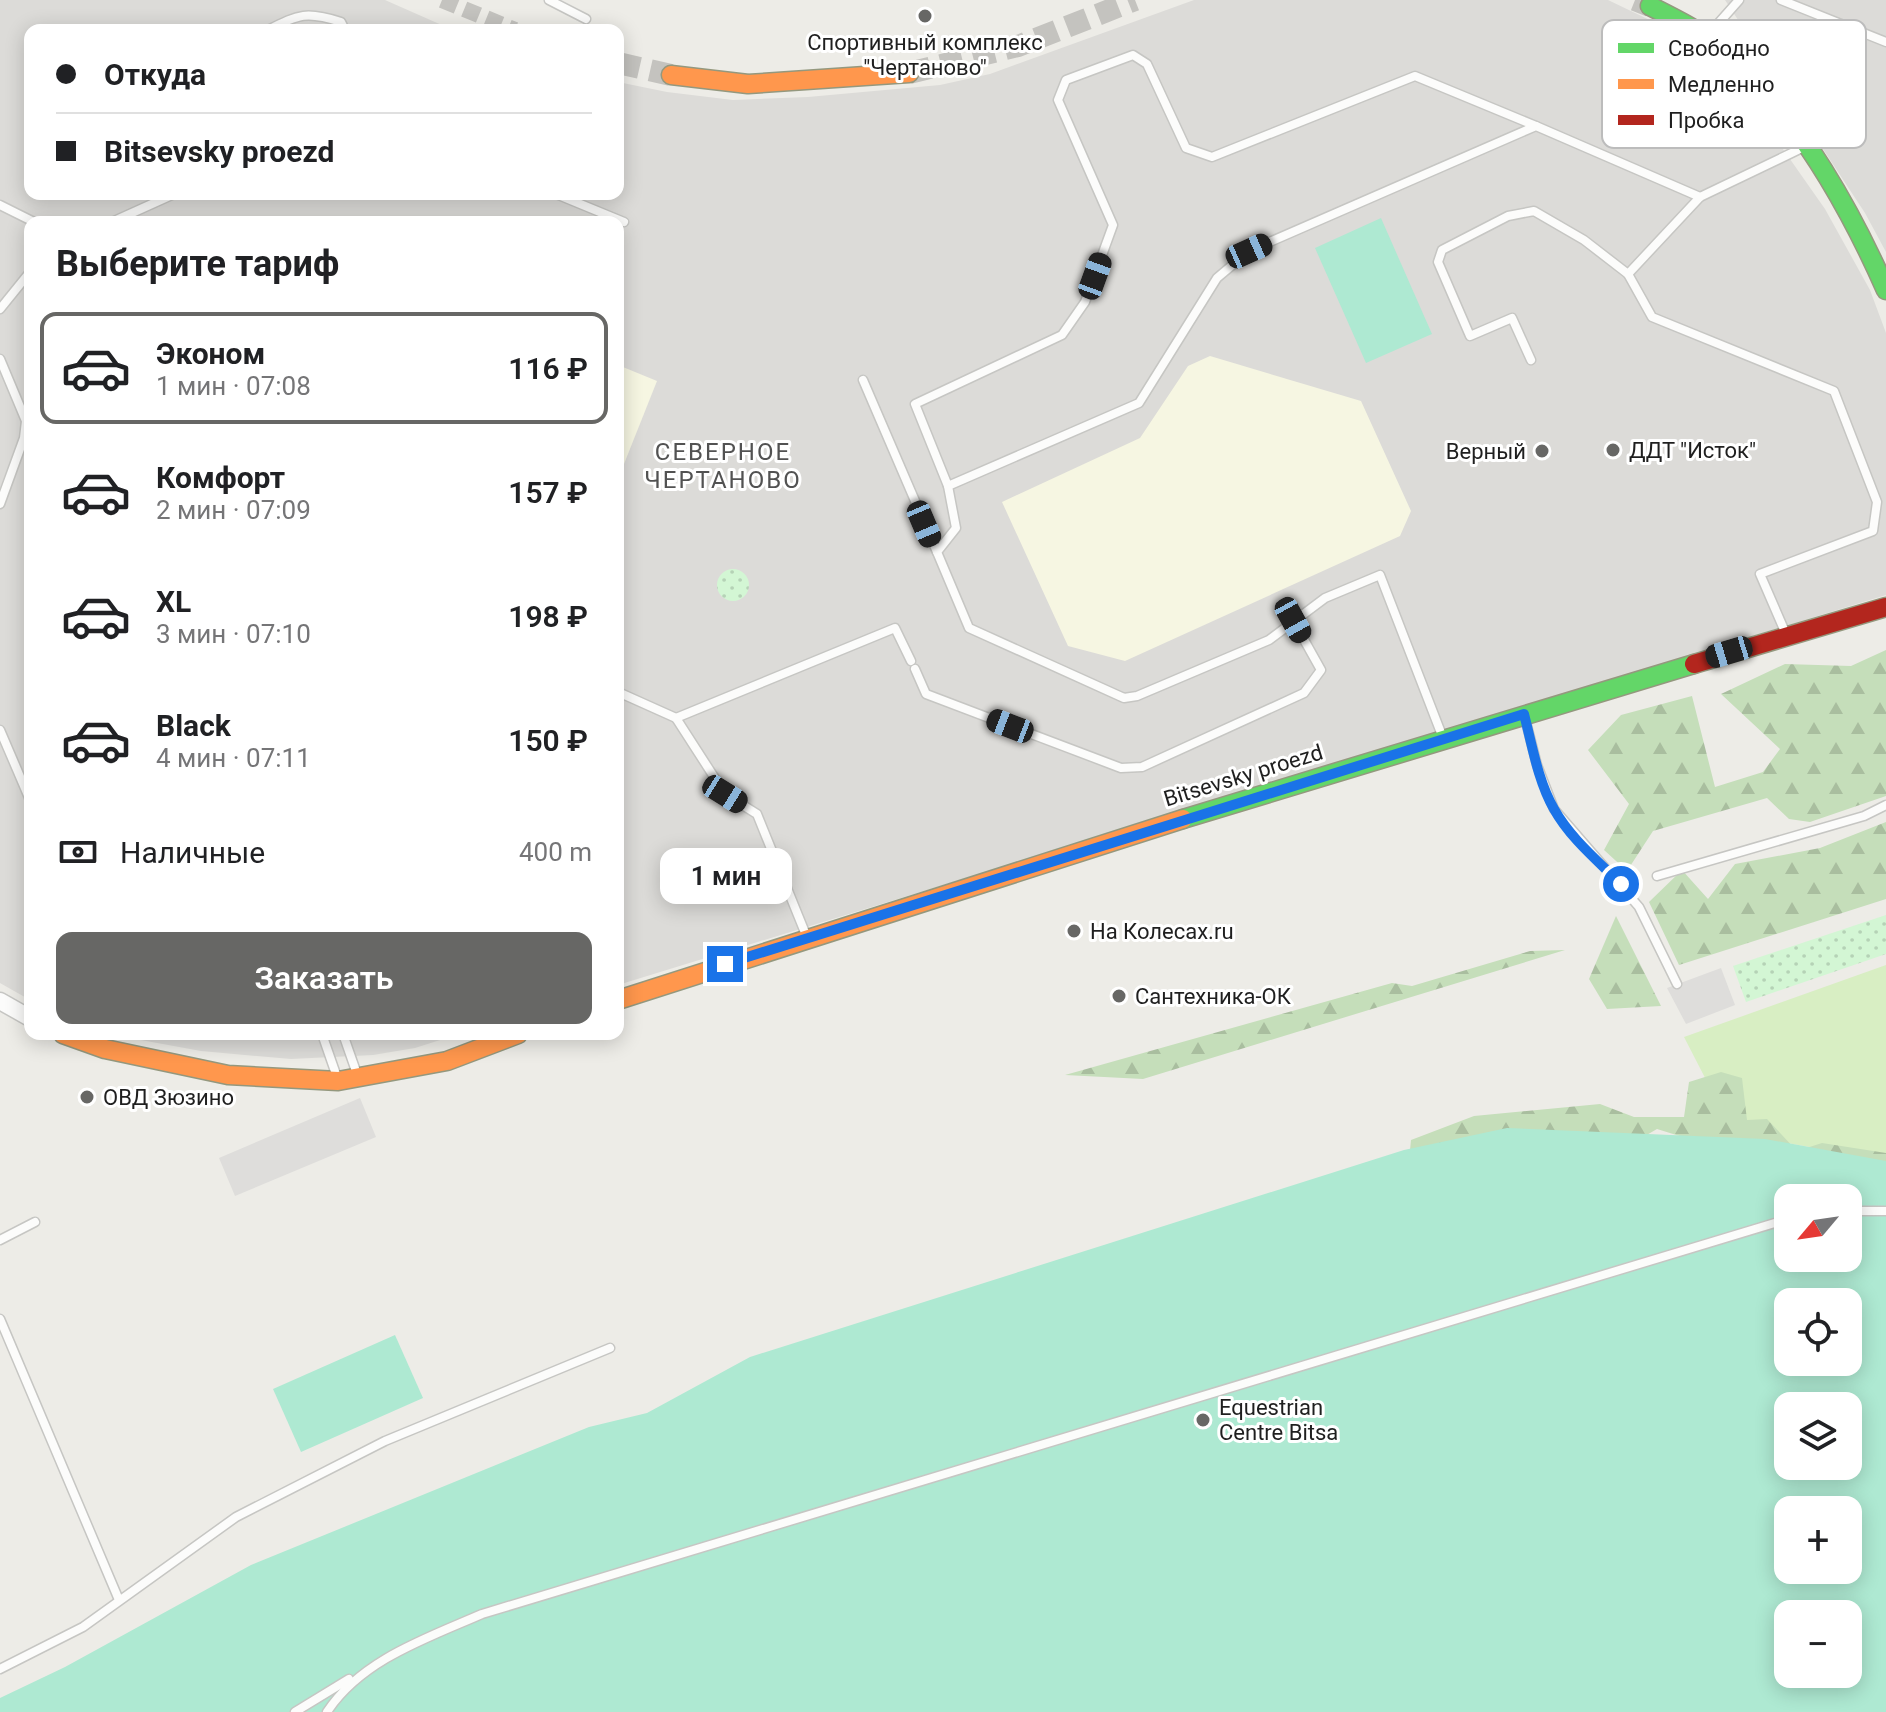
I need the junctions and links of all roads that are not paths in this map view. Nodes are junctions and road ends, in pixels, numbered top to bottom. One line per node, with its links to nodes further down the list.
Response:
1 (549, 0): 5 (lane)
2 (1739, 0): 7 (lane)
3 (1781, 0): 8 (lane)
4 (1650, 6): 6 (street)
5 (586, 19)
6 (1677, 20)
7 (1721, 20)
8 (1831, 20)
9 (280, 24): 10 (lane)
10 (342, 24)
11 (1866, 34): 12 (lane)
12 (1886, 42)
13 (909, 73): 14 (street)
14 (671, 75)
15 (1536, 126): 18 (lane); 34 (lane); 34 (lane)
16 (1802, 148): 18 (lane)
17 (1805, 148): 27 (street)
18 (1700, 197): 25 (lane)
19 (161, 200): 22 (lane)
20 (571, 200): 23 (lane)
21 (0, 205): 24 (lane)
22 (125, 216)
23 (609, 216)
24 (24, 217)
25 (1628, 274): 30 (lane); 39 (lane)
26 (24, 279): 28 (lane)
27 (1886, 290)
28 (0, 309)
29 (0, 359): 32 (lane)
30 (1531, 360)
31 (863, 380): 36 (lane)
32 (24, 416)
33 (24, 438): 35 (lane)
34 (948, 486): 36 (lane)
35 (0, 504)
36 (937, 552): 38 (lane)
37 (1886, 607): 39 (street, Bitsevsky proezd)
38 (1293, 620): 42 (lane); 44 (lane)
39 (1786, 635): 41 (street, Bitsevsky proezd)
40 (624, 695): 42 (lane)
41 (1524, 714): 44 (street, Bitsevsky proezd); 49 (lane)
42 (676, 718): 48 (lane)
43 (0, 730): 45 (lane)
44 (1443, 738): 48 (street, Bitsevsky proezd)
45 (24, 786)
46 (1886, 805): 47 (lane)
47 (1657, 876)
48 (806, 937): 50 (street, Bitsevsky proezd)
49 (1677, 984)
50 (624, 998)
51 (0, 1001): 52 (street)
52 (24, 1015)
53 (80, 1040): 58 (street)
54 (324, 1040): 58 (lane)
55 (345, 1040): 57 (lane)
56 (502, 1040): 57 (street)
57 (358, 1078): 58 (street)
58 (338, 1081)
59 (1862, 1211): 60 (lane)
60 (1886, 1211)
61 (35, 1222): 63 (lane)
62 (1774, 1223): 67 (lane)
63 (0, 1240)
64 (0, 1319): 66 (lane)
65 (610, 1348): 66 (lane)
66 (119, 1600): 68 (lane)
67 (399, 1650): 69 (lane); 70 (lane)
68 (0, 1669)
69 (295, 1712)
70 (327, 1712)

